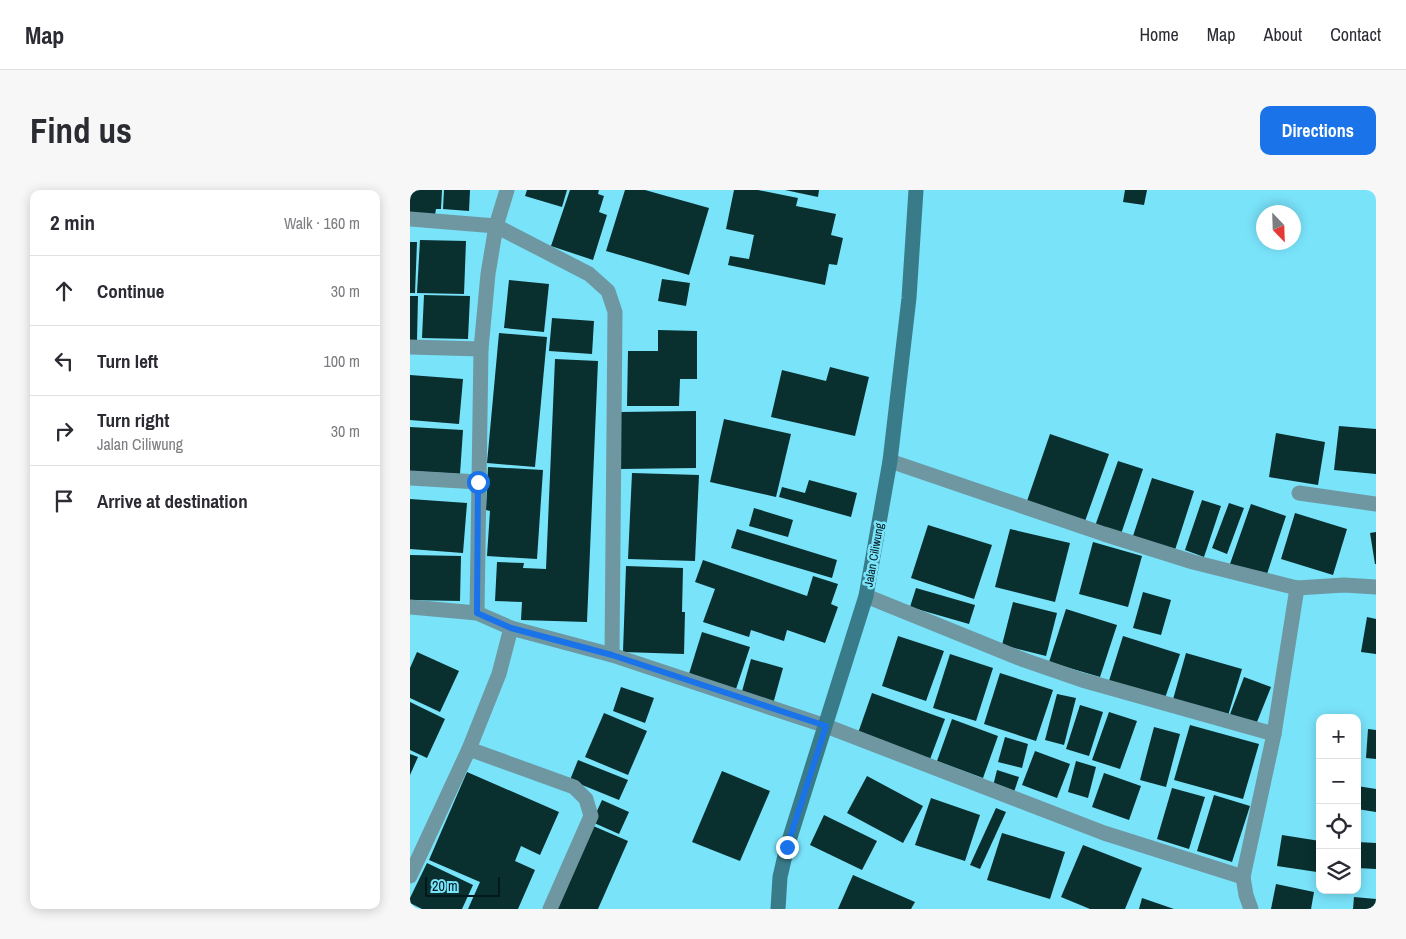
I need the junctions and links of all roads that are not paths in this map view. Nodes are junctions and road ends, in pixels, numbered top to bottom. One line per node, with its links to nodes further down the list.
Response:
1 (507, 190): 4 (street)
2 (916, 190): 7 (street, Jalan Ciliwung)
3 (410, 219): 4 (street)
4 (496, 226): 6 (street); 18 (street)
5 (410, 347): 6 (street)
6 (482, 349): 9 (street)
7 (890, 461): 13 (street); 14 (street, Jalan Ciliwung)
8 (410, 478): 9 (street)
9 (478, 482): 16 (street)
10 (1298, 493): 11 (street)
11 (1376, 504)
12 (1376, 587): 13 (street)
13 (1297, 588): 20 (street)
14 (866, 596): 19 (street, Jalan Ciliwung); 20 (street)
15 (410, 607): 16 (street)
16 (477, 613): 17 (street)
17 (511, 628): 18 (street); 21 (street)
18 (612, 655): 19 (street)
19 (826, 726): 23 (street); 25 (street, Jalan Ciliwung)
20 (1274, 734): 23 (street)
21 (469, 749): 22 (street); 24 (street)
22 (410, 876)
23 (1243, 878): 26 (street)
24 (550, 909)
25 (778, 909)
26 (1251, 909)

